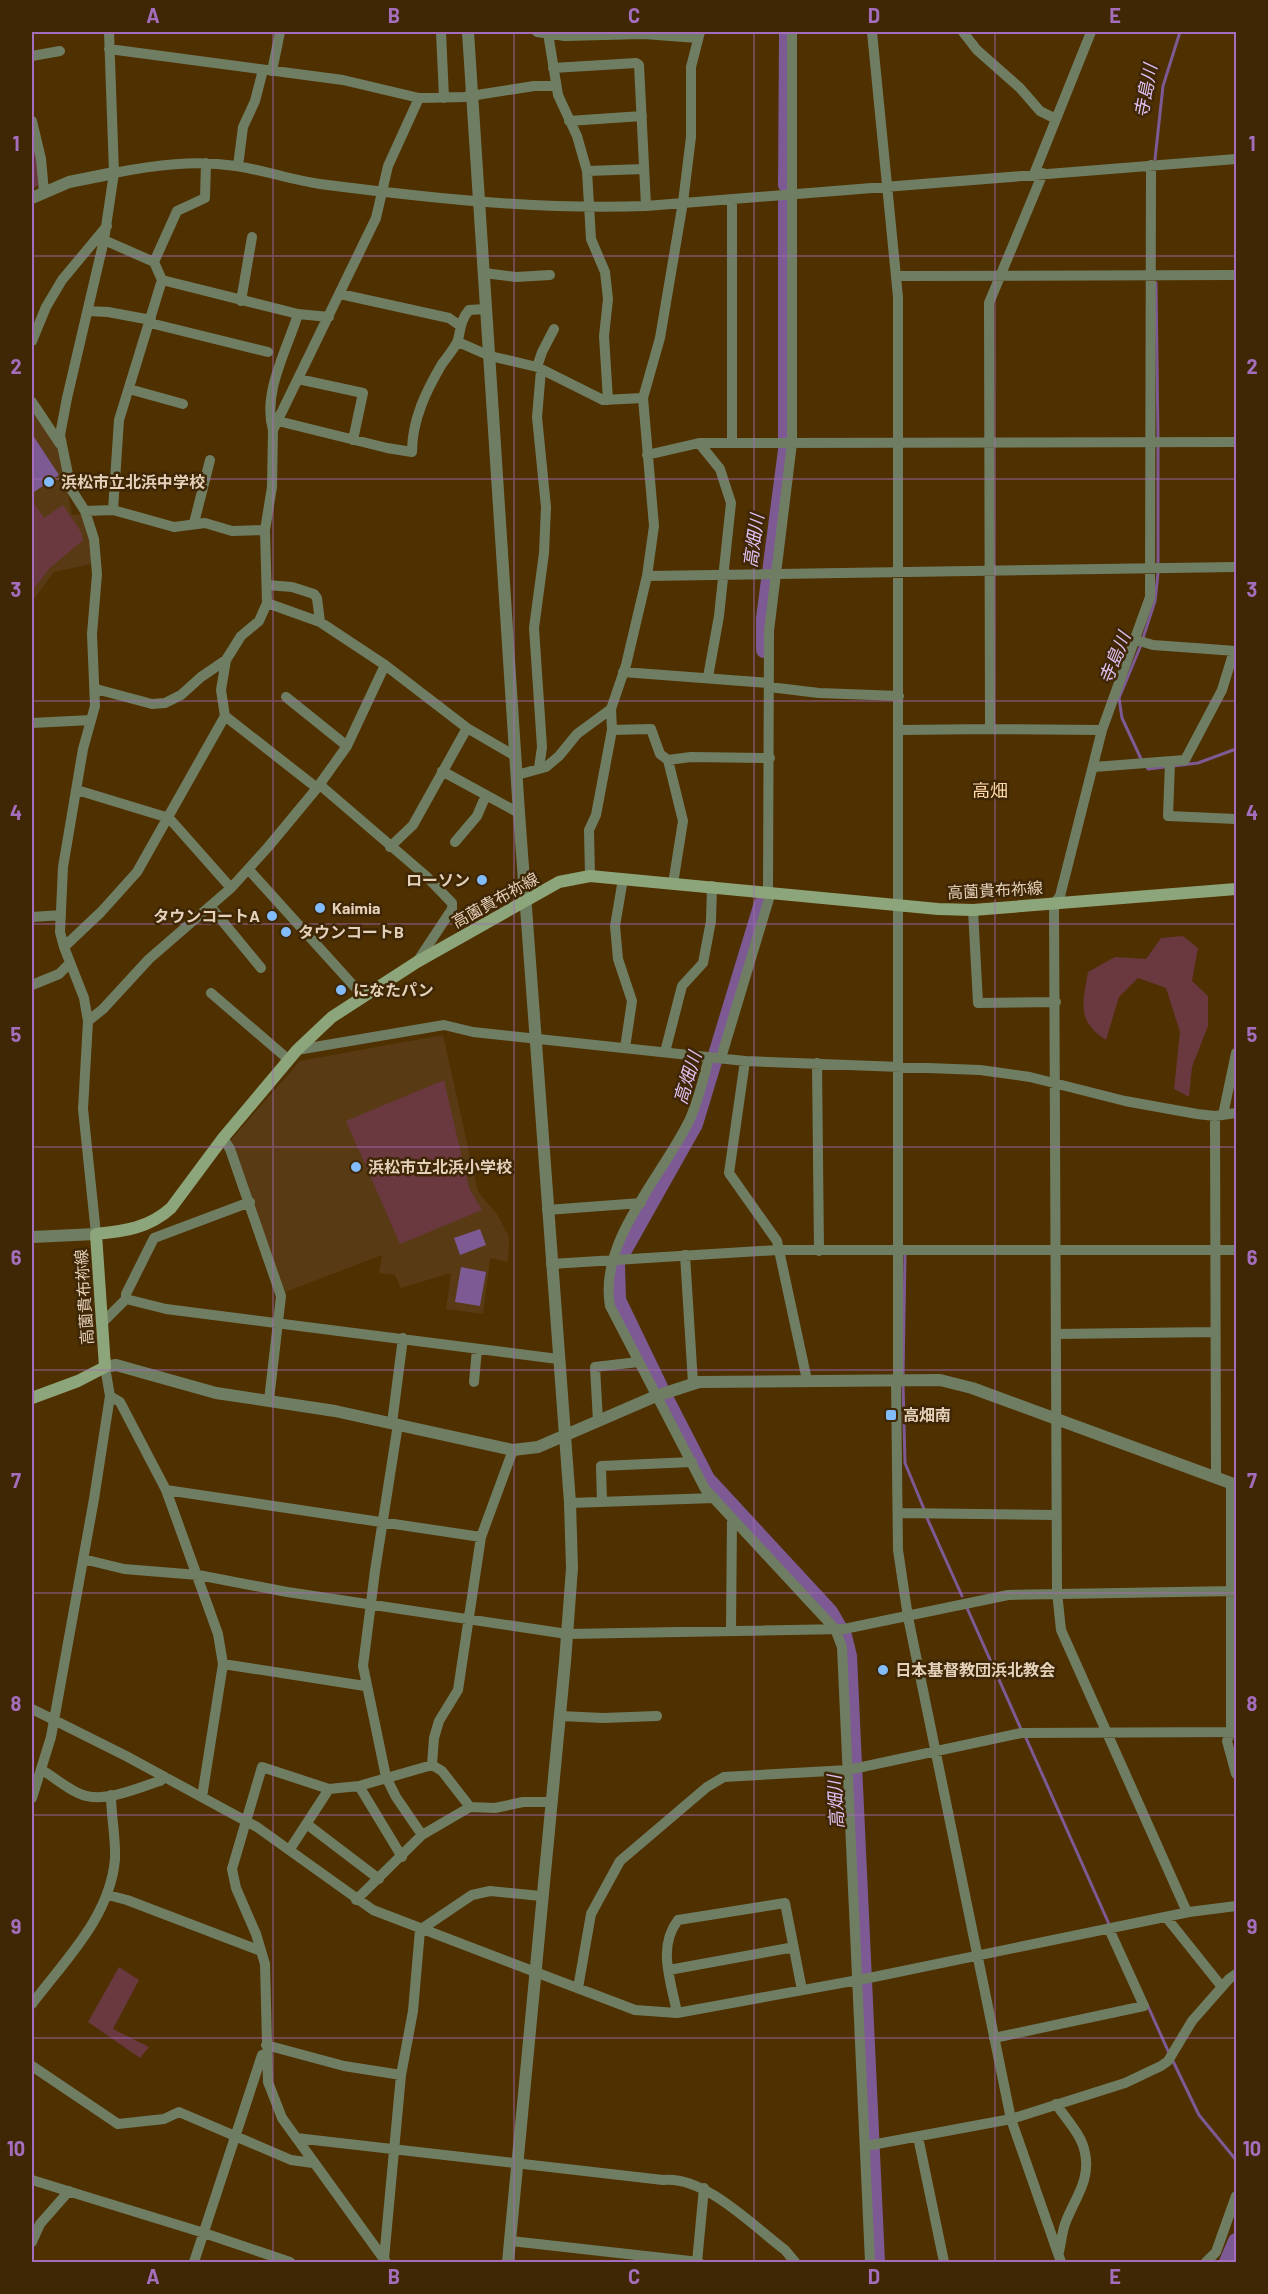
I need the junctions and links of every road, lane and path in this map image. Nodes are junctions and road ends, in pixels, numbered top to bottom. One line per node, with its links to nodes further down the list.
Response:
1 (110, 32): 11 (street)
2 (280, 32): 15 (street)
3 (441, 32): 19 (street)
4 (468, 32): 17 (street)
5 (542, 32): 10 (street); 14 (street)
6 (792, 32): 35 (street)
7 (872, 32): 32 (street)
8 (963, 32): 21 (street)
9 (1091, 32): 21 (street)
10 (699, 35): 38 (street)
11 (109, 49): 15 (street); 30 (street)
12 (60, 51): 13 (street)
13 (32, 56)
14 (553, 68): 16 (street); 20 (street)
15 (268, 71): 18 (street); 27 (street)
16 (556, 86): 17 (street); 23 (street)
17 (473, 96): 19 (street); 39 (street)
18 (419, 98): 19 (street); 33 (street)
19 (444, 98)
20 (642, 116): 23 (street); 28 (street)
21 (1056, 119): 31 (street)
22 (32, 121): 34 (street)
23 (569, 121): 29 (street)
24 (1236, 159): 26 (street)
25 (206, 163): 27 (street); 30 (street); 45 (street)
26 (1150, 165): 31 (street); 51 (street)
27 (238, 166): 33 (street)
28 (644, 169): 29 (street); 40 (street)
29 (587, 171): 41 (street)
30 (114, 173): 34 (street); 42 (street)
31 (1038, 173): 32 (street); 50 (street)
32 (888, 187): 35 (street); 49 (street)
33 (383, 191): 39 (street); 53 (street)
34 (44, 192): 36 (street)
35 (791, 194): 37 (street); 81 (street)
36 (32, 198)
37 (732, 199): 38 (street); 80 (street)
38 (683, 202): 40 (street); 69 (street)
39 (479, 203): 41 (street); 46 (street)
40 (646, 206): 41 (street)
41 (589, 208): 70 (street)
42 (107, 225): 44 (street); 62 (street)
43 (252, 237): 54 (street)
44 (104, 240): 45 (street); 56 (street)
45 (154, 262): 52 (street)
46 (484, 273): 47 (street); 55 (street)
47 (550, 275)
48 (1236, 275): 51 (street)
49 (898, 276): 50 (street); 75 (street)
50 (1000, 276): 51 (street); 76 (street)
51 (1154, 276): 77 (street)
52 (162, 280): 54 (street); 59 (street)
53 (340, 294): 58 (street); 60 (street)
54 (242, 301): 57 (street)
55 (486, 309): 60 (street); 65 (street)
56 (88, 311): 59 (street); 82 (street)
57 (298, 314): 58 (street); 73 (street)
58 (329, 317): 67 (street)
59 (150, 322): 64 (street); 68 (street)
60 (459, 325): 63 (street)
61 (554, 329): 66 (street)
62 (32, 342)
63 (458, 342): 65 (street); 74 (street)
64 (268, 352)
65 (490, 356): 66 (street); 119 (street)
66 (539, 369): 70 (street); 124 (street)
67 (298, 379): 73 (street); 74 (street)
68 (129, 389): 72 (street); 85 (street)
69 (643, 398): 70 (street); 83 (street)
70 (608, 400)
71 (32, 402): 82 (street)
72 (183, 404)
73 (275, 425): 74 (street); 88 (street)
74 (353, 440)
75 (899, 442): 76 (street); 81 (street); 92 (street)
76 (990, 442): 77 (street); 91 (street)
77 (1150, 442): 78 (street); 90 (street)
78 (1236, 442)
79 (699, 443): 80 (street); 83 (street); 93 (street)
80 (732, 443): 81 (street)
81 (788, 443): 94 (street)
82 (62, 447): 86 (street)
83 (647, 454): 95 (street)
84 (210, 460): 87 (street)
85 (113, 510): 86 (street); 87 (street)
86 (85, 511): 106 (street)
87 (194, 523): 88 (street)
88 (265, 530): 96 (street)
89 (1236, 567): 90 (street)
90 (1150, 568): 91 (street); 99 (street)
91 (991, 571): 92 (street); 114 (street)
92 (899, 573): 94 (street); 107 (street)
93 (724, 575): 94 (street); 95 (street); 104 (street)
94 (770, 575): 105 (street)
95 (647, 576): 103 (street)
96 (267, 585): 97 (street); 98 (street)
97 (267, 603): 98 (street); 101 (street)
98 (320, 622): 102 (street)
99 (1140, 641): 100 (street); 117 (street)
100 (1235, 651): 122 (street)
101 (226, 660): 106 (street); 110 (street)
102 (385, 665): 113 (street); 118 (street)
103 (624, 672): 104 (street); 109 (street)
104 (708, 677): 105 (street)
105 (767, 684): 107 (street); 120 (street)
106 (96, 689): 111 (street)
107 (899, 696): 116 (street)
108 (286, 697): 118 (street)
109 (611, 710): 115 (street); 124 (street)
110 (225, 716): 127 (street); 131 (street)
111 (91, 720): 112 (street); 128 (street)
112 (32, 723)
113 (467, 728): 119 (street); 125 (street)
114 (990, 729): 116 (street); 117 (street)
115 (612, 730): 121 (street); 136 (street)
116 (900, 730): 145 (street)
117 (1102, 730): 123 (street)
118 (347, 746): 127 (street)
119 (515, 756): 126 (street)
120 (766, 758): 121 (street); 142 (street)
121 (668, 760): 138 (street)
122 (1170, 766): 123 (street); 132 (street)
123 (1094, 767): 144 (street)
124 (539, 768): 126 (street)
125 (442, 771): 129 (street); 134 (street)
126 (517, 775): 130 (street)
127 (319, 786): 134 (street); 135 (street)
128 (77, 790): 131 (street); 148 (street)
129 (486, 795): 130 (street); 133 (street)
130 (519, 813): 143 (street)
131 (169, 818): 140 (street); 150 (street)
132 (1236, 819)
133 (455, 842)
134 (390, 847): 151 (street)
135 (249, 870): 140 (street); 156 (street)
136 (590, 876): 137 (main road, 高薗貴布祢線); 143 (main road, 高薗貴布祢線)
137 (623, 879): 138 (main road, 高薗貴布祢線); 160 (street)
138 (673, 884): 139 (main road, 高薗貴布祢線)
139 (712, 886): 142 (main road, 高薗貴布祢線); 161 (street)
140 (231, 888): 146 (street)
141 (1236, 889): 144 (main road, 高薗貴布祢線)
142 (770, 891): 145 (main road, 高薗貴布祢線); 164 (street)
143 (526, 901): 151 (main road, 高薗貴布祢線); 159 (street)
144 (1054, 904): 147 (main road, 高薗貴布祢線); 157 (street)
145 (900, 905): 147 (main road, 高薗貴布祢線); 167 (street)
146 (210, 906): 153 (street); 158 (street)
147 (973, 910): 157 (street)
148 (61, 915): 149 (street); 150 (street)
149 (32, 917)
150 (64, 947): 152 (street)
151 (417, 962): 156 (main road, 高薗貴布祢線)
152 (70, 963): 154 (street); 158 (street)
153 (261, 968)
154 (32, 985)
155 (211, 993): 163 (street)
156 (362, 995): 163 (main road, 高薗貴布祢線)
157 (1056, 1002): 168 (street)
158 (88, 1021): 175 (street)
159 (536, 1038): 160 (street); 163 (street); 174 (street)
160 (625, 1048): 161 (street)
161 (665, 1052): 164 (street)
162 (1236, 1053): 170 (street)
163 (293, 1055): 171 (main road, 高薗貴布祢線)
164 (715, 1058): 165 (street); 173 (street)
165 (745, 1061): 166 (street); 177 (street)
166 (817, 1063): 167 (street); 181 (street)
167 (899, 1066): 168 (street); 178 (street)
168 (1056, 1083): 170 (street); 179 (street)
169 (1236, 1113): 170 (street)
170 (1219, 1115): 182 (street)
171 (223, 1138): 172 (street); 175 (main road, 高薗貴布祢線)
172 (250, 1202): 186 (street); 188 (street)
173 (641, 1203): 174 (street); 184 (street)
174 (547, 1210): 185 (street)
175 (96, 1234): 176 (street); 187 (main road, 高薗貴布祢線)
176 (32, 1238)
177 (778, 1250): 181 (street); 183 (street); 197 (street)
178 (900, 1250): 179 (street); 181 (street); 196 (street)
179 (1058, 1250): 182 (street); 190 (street)
180 (1236, 1250): 182 (street)
181 (819, 1251)
182 (1215, 1251): 189 (street)
183 (685, 1255): 184 (street); 199 (street)
184 (611, 1260): 185 (street); 194 (street)
185 (551, 1264): 193 (street)
186 (126, 1299): 187 (street); 188 (street)
187 (104, 1321): 195 (main road, 高薗貴布祢線)
188 (279, 1323): 191 (street); 203 (street)
189 (1215, 1332): 190 (street); 210 (street)
190 (1056, 1334): 204 (street)
191 (403, 1338): 192 (street); 206 (street)
192 (477, 1349): 193 (street); 198 (street)
193 (558, 1359): 207 (street)
194 (638, 1362): 201 (street); 205 (street)
195 (105, 1367): 200 (street); 202 (main road, 高薗貴布祢線); 203 (street)
196 (900, 1379): 197 (street); 204 (street); 216 (street)
197 (807, 1380): 199 (street)
198 (474, 1382)
199 (693, 1383): 201 (street)
200 (110, 1396): 212 (street); 221 (street)
201 (656, 1396): 205 (street); 209 (street)
202 (32, 1398)
203 (269, 1400): 206 (street)
204 (1057, 1419): 210 (street); 217 (street)
205 (598, 1421): 207 (street)
206 (395, 1424): 208 (street); 219 (street)
207 (564, 1437): 208 (street); 215 (street)
208 (513, 1450): 220 (street)
209 (692, 1462): 213 (street); 214 (street)
210 (1216, 1478): 211 (street)
211 (1234, 1484): 223 (street)
212 (166, 1490): 219 (street); 222 (street)
213 (714, 1498): 214 (street); 218 (street)
214 (602, 1502): 215 (street)
215 (570, 1503): 230 (street)
216 (899, 1514): 217 (street); 226 (street)
217 (1056, 1515): 224 (street)
218 (732, 1518): 228 (street); 229 (street)
219 (383, 1522): 220 (street); 225 (street)
220 (481, 1537): 227 (street)
221 (83, 1559): 222 (street); 236 (street)
222 (198, 1575): 225 (street); 231 (street)
223 (1233, 1591): 224 (street); 238 (street)
224 (1058, 1592): 226 (street); 237 (street)
225 (370, 1604): 227 (street); 232 (street)
226 (908, 1617): 228 (street); 239 (street)
227 (468, 1620): 230 (street); 240 (street)
228 (838, 1629): 229 (street); 241 (street)
229 (731, 1631): 230 (street)
230 (567, 1634): 234 (street)
231 (223, 1664): 232 (street); 249 (street)
232 (365, 1686): 245 (street)
233 (32, 1709): 236 (street)
234 (560, 1716): 235 (street); 251 (street)
235 (657, 1716)
236 (54, 1720): 242 (street); 244 (street)
237 (1107, 1732): 238 (street); 239 (street); 263 (street)
238 (1234, 1732): 243 (street)
239 (935, 1753): 241 (street); 269 (street)
240 (432, 1765): 245 (street); 252 (street)
241 (852, 1769): 273 (street); 275 (street)
242 (42, 1770): 248 (street); 250 (street)
243 (1236, 1774)
244 (165, 1777): 248 (street); 249 (street)
245 (386, 1777): 246 (street); 255 (street)
246 (358, 1786): 247 (street); 257 (street)
247 (329, 1789): 253 (street); 254 (street)
248 (111, 1795): 259 (street)
249 (202, 1797): 253 (street)
250 (32, 1798)
251 (552, 1802): 252 (street); 260 (street)
252 (470, 1807): 255 (street)
253 (246, 1820): 256 (street); 268 (street)
254 (308, 1825): 256 (street); 258 (street)
255 (422, 1835): 257 (street)
256 (290, 1849): 261 (street)
257 (402, 1857): 258 (street)
258 (379, 1879): 261 (street)
259 (108, 1895): 268 (street); 277 (street)
260 (542, 1896): 266 (street); 271 (street)
261 (356, 1900): 266 (street)
262 (1236, 1906): 263 (street)
263 (1187, 1912): 264 (street)
264 (1167, 1917): 265 (street); 274 (street)
265 (1109, 1929): 269 (street); 279 (street)
266 (420, 1930): 271 (street); 282 (street)
267 (793, 1950): 270 (street); 270 (street); 276 (street)
268 (261, 1951): 280 (street)
269 (978, 1955): 273 (street); 279 (street)
270 (669, 1970): 278 (street)
271 (536, 1973): 275 (street); 290 (street)
272 (1236, 1974): 274 (street)
273 (862, 1979): 276 (street); 288 (street)
274 (1222, 1987): 283 (street)
275 (578, 1988): 278 (street)
276 (802, 1990): 278 (street)
277 (32, 2004)
278 (677, 2013)
279 (994, 2038): 284 (street)
280 (266, 2045): 282 (street); 285 (street); 287 (street)
281 (32, 2066): 285 (street)
282 (401, 2074): 289 (street)
283 (1056, 2104): 284 (street); 299 (street)
284 (1011, 2119): 286 (street); 299 (street)
285 (236, 2134): 291 (street); 296 (street)
286 (918, 2137): 288 (street); 307 (street)
287 (296, 2138): 289 (street); 291 (street)
288 (870, 2146): 306 (street)
289 (395, 2147): 290 (street); 300 (street)
290 (519, 2162): 293 (street); 297 (street)
291 (313, 2163): 300 (street)
292 (32, 2180): 294 (street)
293 (704, 2188): 304 (street); 305 (street)
294 (69, 2191): 296 (street); 298 (street)
295 (1236, 2196): 308 (street)
296 (204, 2233): 301 (street); 302 (street)
297 (511, 2241): 303 (street); 304 (street)
298 (32, 2242)
299 (1060, 2258)
300 (385, 2261)
301 (194, 2262)
302 (290, 2262)
303 (508, 2262)
304 (697, 2262)
305 (795, 2262)
306 (870, 2262)
307 (944, 2262)
308 (1206, 2262)

